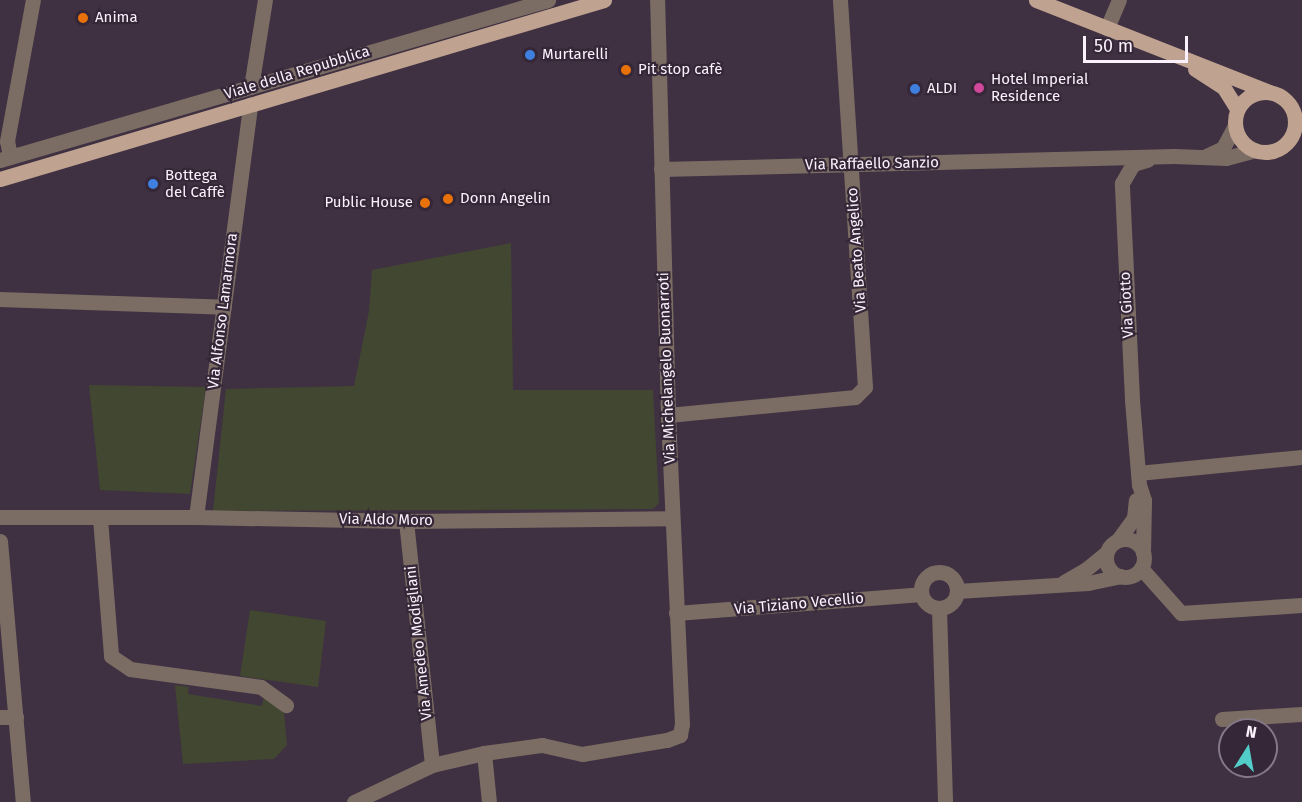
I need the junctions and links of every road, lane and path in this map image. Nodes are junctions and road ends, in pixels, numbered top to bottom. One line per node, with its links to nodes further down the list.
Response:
1 (33, 0): 20 (street)
2 (265, 0): 11 (street)
3 (548, 0): 11 (street, Viale della Repubblica)
4 (604, 0): 14 (main road, Viale della Repubblica)
5 (657, 0): 24 (street, Via Michelangelo Buonarroti)
6 (840, 0): 23 (street, Via Beato Angelico)
7 (1036, 0): 9 (main road)
8 (1119, 0): 9 (street)
9 (1107, 28): 10 (main road)
10 (1170, 53): 12 (main road); 15 (main road)
11 (251, 87): 20 (street, Viale della Repubblica)
12 (1275, 94): 13 (main road); 15 (main road); 17 (main road)
13 (1302, 101)
14 (250, 105): 25 (main road, Viale della Repubblica); 28 (street, Via Alfonso Lamarmora)
15 (1237, 109): 16 (main road)
16 (1234, 125): 18 (main road); 19 (street)
17 (1298, 127): 18 (main road)
18 (1254, 150): 19 (street, Via Raffaello Sanzio)
19 (1203, 157): 21 (street, Via Raffaello Sanzio)
20 (5, 158)
21 (1156, 158): 22 (street, Via Raffaello Sanzio); 26 (street)
22 (1084, 159): 23 (street, Via Raffaello Sanzio); 26 (street, Via Raffaello Sanzio)
23 (851, 165): 24 (street, Via Raffaello Sanzio); 29 (street, Via Beato Angelico)
24 (661, 169): 29 (street, Via Michelangelo Buonarroti)
25 (0, 179)
26 (1122, 183): 31 (street, Via Giotto)
27 (0, 299): 28 (street)
28 (224, 308): 33 (street, Via Alfonso Lamarmora)
29 (668, 416): 35 (street, Via Michelangelo Buonarroti)
30 (1302, 457): 31 (street)
31 (1139, 479): 37 (street, Via Giotto); 40 (street, Via Giotto)
32 (0, 517): 34 (street, Via Aldo Moro)
33 (196, 517): 34 (street, Via Aldo Moro); 36 (street, Via Aldo Moro)
34 (100, 518): 48 (street)
35 (671, 518): 36 (street, Via Aldo Moro); 47 (street, Via Michelangelo Buonarroti)
36 (406, 521): 54 (street, Via Amedeo Modigliani)
37 (1118, 540): 39 (street); 40 (street)
38 (0, 541): 51 (street)
39 (1106, 554): 41 (street); 42 (street)
40 (1142, 560): 41 (street); 45 (street)
41 (1120, 576): 42 (street)
42 (1061, 583): 43 (street)
43 (957, 591): 44 (street); 46 (street)
44 (921, 594): 46 (street); 47 (street, Via Tiziano Vecellio)
45 (1302, 605)
46 (939, 609): 58 (street)
47 (676, 613): 53 (street, Via Michelangelo Buonarroti)
48 (286, 705)
49 (1302, 714): 52 (street)
50 (0, 717): 51 (street)
51 (16, 717): 55 (street)
52 (1238, 718)
53 (484, 753): 54 (street); 57 (street)
54 (432, 765): 56 (street)
55 (23, 802)
56 (354, 802)
57 (489, 802)
58 (945, 802)

